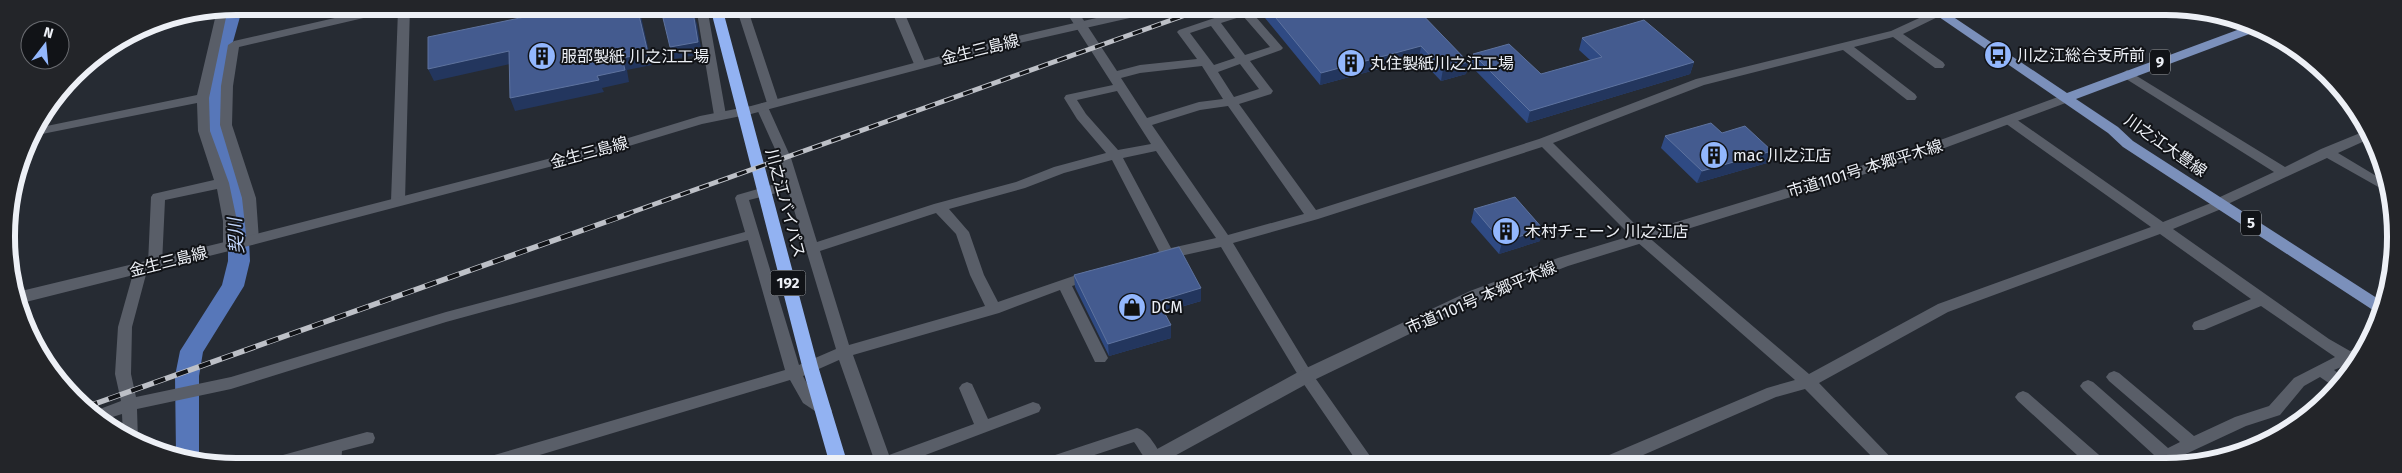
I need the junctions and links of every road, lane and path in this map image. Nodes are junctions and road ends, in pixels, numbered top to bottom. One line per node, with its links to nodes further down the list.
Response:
1 (222, 15): 28 (street)
2 (364, 15): 53 (street)
3 (403, 15): 45 (street)
4 (701, 15): 32 (street)
5 (718, 15): 69 (highway, 川之江バイパス / 192)
6 (743, 15): 31 (street)
7 (899, 15): 21 (street)
8 (1076, 15): 16 (street)
9 (1106, 15): 16 (street)
10 (1125, 15): 16 (street, 金生三島線)
11 (1234, 15): 15 (street)
12 (1248, 15): 20 (street)
13 (1928, 15): 18 (street)
14 (1948, 15): 29 (main road, 川之江大豊線 / 5)
15 (1214, 22): 20 (street); 23 (street)
16 (1084, 25): 21 (street, 金生三島線); 25 (street)
17 (2247, 31): 24 (main road, 9)
18 (1894, 32): 19 (street); 22 (street)
19 (1845, 45): 27 (street); 37 (street)
20 (1243, 59): 23 (street); 30 (street)
21 (920, 64): 31 (street, 金生三島線)
22 (1939, 65)
23 (1208, 66): 25 (street); 30 (street)
24 (2128, 74): 29 (main road, 9); 41 (street)
25 (1113, 76): 26 (street)
26 (1120, 87): 34 (street); 40 (street)
27 (1911, 97)
28 (203, 98): 35 (street); 42 (street)
29 (2066, 98): 33 (street, 市道1101号 本郷平木線); 46 (main road, 川之江大豊線 / 5)
30 (1231, 102): 34 (street); 48 (street)
31 (768, 105): 32 (street, 金生三島線); 43 (street)
32 (720, 116): 45 (street, 金生三島線)
33 (2009, 120): 49 (street); 51 (street, 市道1101号 本郷平木線)
34 (1144, 123): 38 (street)
35 (42, 131)
36 (2363, 137): 39 (street)
37 (1544, 142): 48 (street); 51 (street)
38 (1159, 146): 40 (street); 52 (street)
39 (2326, 152): 41 (street); 44 (street)
40 (1116, 156): 47 (street); 55 (street)
41 (2283, 172): 46 (street)
42 (222, 183): 53 (street); 57 (street)
43 (792, 184): 50 (street); 54 (street)
44 (2380, 184)
45 (398, 201): 53 (street, 金生三島線)
46 (2221, 204): 49 (street); 62 (main road, 川之江大豊線 / 5)
47 (939, 207): 54 (street); 63 (street)
48 (1313, 216): 52 (street)
49 (2165, 228): 61 (street); 75 (street)
50 (754, 234): 71 (street); 79 (street)
51 (1641, 238): 72 (street, 市道1101号 本郷平木線); 75 (street)
52 (1225, 241): 55 (street); 72 (street)
53 (241, 243): 57 (street, 金生三島線)
54 (813, 248): 65 (street)
55 (1167, 254): 56 (street)
56 (1148, 259)
57 (148, 266): 60 (street, 金生三島線); 79 (street)
58 (1101, 272): 59 (street)
59 (1064, 283): 63 (street); 68 (street)
60 (24, 296)
61 (2264, 299): 64 (street); 66 (street)
62 (2376, 306)
63 (994, 309): 65 (street)
64 (2199, 326)
65 (844, 352): 69 (street); 93 (street)
66 (2354, 353)
67 (2353, 355): 70 (street)
68 (1100, 358)
69 (810, 366): 71 (street); 81 (highway, 川之江バイパス / 192)
70 (2321, 369): 74 (street); 86 (street)
71 (794, 373): 81 (street); 91 (street)
72 (1306, 376): 97 (street, 市道1101号 本郷平木線); 98 (street)
73 (2114, 377): 86 (street)
74 (2335, 379)
75 (1808, 382): 99 (street); 100 (street)
76 (2088, 386): 88 (street)
77 (967, 388): 83 (street)
78 (2023, 397): 101 (street)
79 (128, 405): 82 (street); 84 (street)
80 (1033, 408): 83 (street)
81 (824, 411): 92 (highway, 川之江バイパス / 192)
82 (104, 414)
83 (983, 426): 94 (street)
84 (130, 430)
85 (366, 438): 87 (street)
86 (2192, 443): 88 (street)
87 (335, 446): 89 (street); 90 (street)
88 (2167, 457)
89 (295, 458)
90 (334, 458)
91 (520, 458)
92 (837, 458)
93 (882, 458)
94 (900, 458)
95 (1067, 458): 96 (street)
96 (1147, 458)
97 (1156, 458)
98 (1362, 458)
99 (1619, 458)
100 (1883, 458)
101 (2091, 458)

